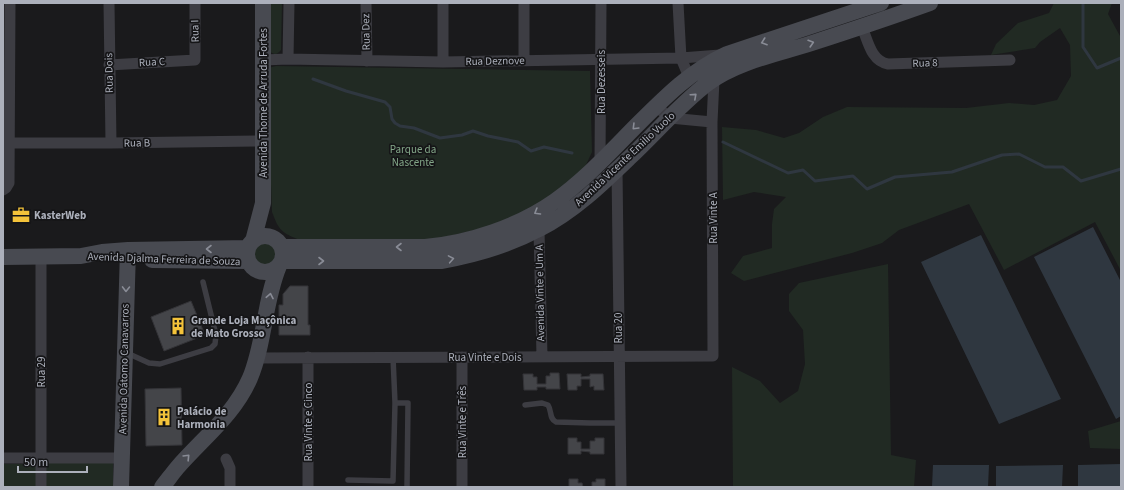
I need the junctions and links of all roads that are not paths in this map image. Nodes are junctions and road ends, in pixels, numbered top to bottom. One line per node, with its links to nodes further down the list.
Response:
1 (10, 3): 28 (street)
2 (109, 3): 25 (street, Rua Dois)
3 (195, 3): 19 (street, Rua I)
4 (263, 3): 20 (main road, Avenida Thome de Arruda Fortes)
5 (289, 3): 17 (street)
6 (366, 3): 23 (street, Rua Dez)
7 (443, 3): 24 (street)
8 (524, 3): 21 (street)
9 (601, 3): 18 (street, Rua Dezesseis)
10 (678, 3): 16 (street)
11 (881, 3): 13 (main road, Avenida Vicente Emilio Vuolo)
12 (930, 3): 14 (main road, Avenida Vicente Emilio Vuolo)
13 (855, 7): 15 (main road, Avenida Vicente Emilio Vuolo, one-way to 15)
14 (862, 27): 22 (street, Rua 8); 27 (main road, Avenida Vicente Emilio Vuolo, one-way to 14)
15 (727, 54): 16 (street, Rua Deznove); 26 (main road, Avenida Vicente Emilio Vuolo)
16 (681, 58): 18 (street, Rua Deznove); 26 (street)
17 (288, 59): 20 (street, Rua Deznove); 23 (street, Rua Deznove)
18 (600, 59): 21 (street, Rua Deznove); 35 (street, Rua Dezesseis)
19 (195, 60): 25 (street, Rua C)
20 (263, 60): 32 (main road, Avenida Thome de Arruda Fortes)
21 (524, 60): 24 (street, Rua Deznove)
22 (1010, 60)
23 (367, 61): 24 (street, Rua Deznove)
24 (443, 62)
25 (109, 65): 34 (street, Rua Dois)
26 (689, 77): 29 (main road, Avenida Vicente Emilio Vuolo)
27 (714, 80): 30 (main road, Avenida Vicente Emilio Vuolo, one-way to 27); 31 (street, Rua Vinte A)
28 (6, 88): 33 (street)
29 (656, 106): 30 (street); 35 (main road, Avenida Vicente Emilio Vuolo, one-way to 35)
30 (670, 118): 31 (street); 36 (main road, Avenida Vicente Emilio Vuolo)
31 (712, 122): 49 (street, Rua Vinte A)
32 (264, 141): 34 (street, Rua B); 38 (main road, Avenida Thome de Arruda Fortes)
33 (9, 143): 34 (street, Rua B); 37 (street)
34 (111, 143)
35 (600, 162): 41 (main road, Avenida Vicente Emilio Vuolo, one-way to 41)
36 (617, 170): 39 (main road, Avenida Vicente Emilio Vuolo); 48 (street, Rua 20)
37 (3, 190)
38 (264, 204): 40 (main road, Avenida Thome de Arruda Fortes); 41 (main road, Avenida Thome de Arruda Fortes)
39 (539, 230): 41 (main road, Avenida Vicente Emilio Vuolo, one-way to 39); 47 (street, Avenida Vinte e Um A)
40 (250, 250): 41 (main road); 41 (main road); 42 (main road, Avenida Djalma Ferreira de Souza)
41 (280, 253): 52 (main road, one-way to 41)
42 (127, 255): 44 (main road, Avenida Djalma Ferreira de Souza); 46 (main road, Avenida Oátomo Canavarros, one-way to 46)
43 (3, 257): 44 (main road, Avenida Djalma Ferreira de Souza)
44 (41, 257): 58 (street, Rua 29)
45 (203, 282): 46 (lane)
46 (125, 353): 59 (main road, Avenida Oátomo Canavarros)
47 (542, 356): 48 (street, Rua Vinte e Dois); 51 (street, Rua Vinte e Dois)
48 (618, 356): 49 (street, Rua Vinte e Dois); 56 (street, Rua 20)
49 (713, 356)
50 (393, 357): 51 (street, Rua Vinte e Dois); 53 (street, Rua Vinte e Dois); 54 (lane)
51 (462, 357): 68 (street, Rua Vinte e Três)
52 (257, 358): 53 (street, Rua Vinte e Dois); 64 (main road, one-way to 52)
53 (308, 358): 66 (street, Rua Vinte e Cinco)
54 (395, 403): 61 (lane); 67 (lane)
55 (525, 404): 56 (lane)
56 (619, 423): 69 (street, Rua 20)
57 (3, 458): 58 (street)
58 (41, 458): 59 (street); 62 (street, Rua 29)
59 (122, 458): 63 (main road, Avenida Oátomo Canavarros)
60 (226, 459): 65 (street)
61 (348, 480)
62 (41, 487)
63 (121, 487)
64 (162, 487)
65 (230, 487)
66 (308, 487)
67 (407, 487)
68 (462, 487)
69 (621, 487)

